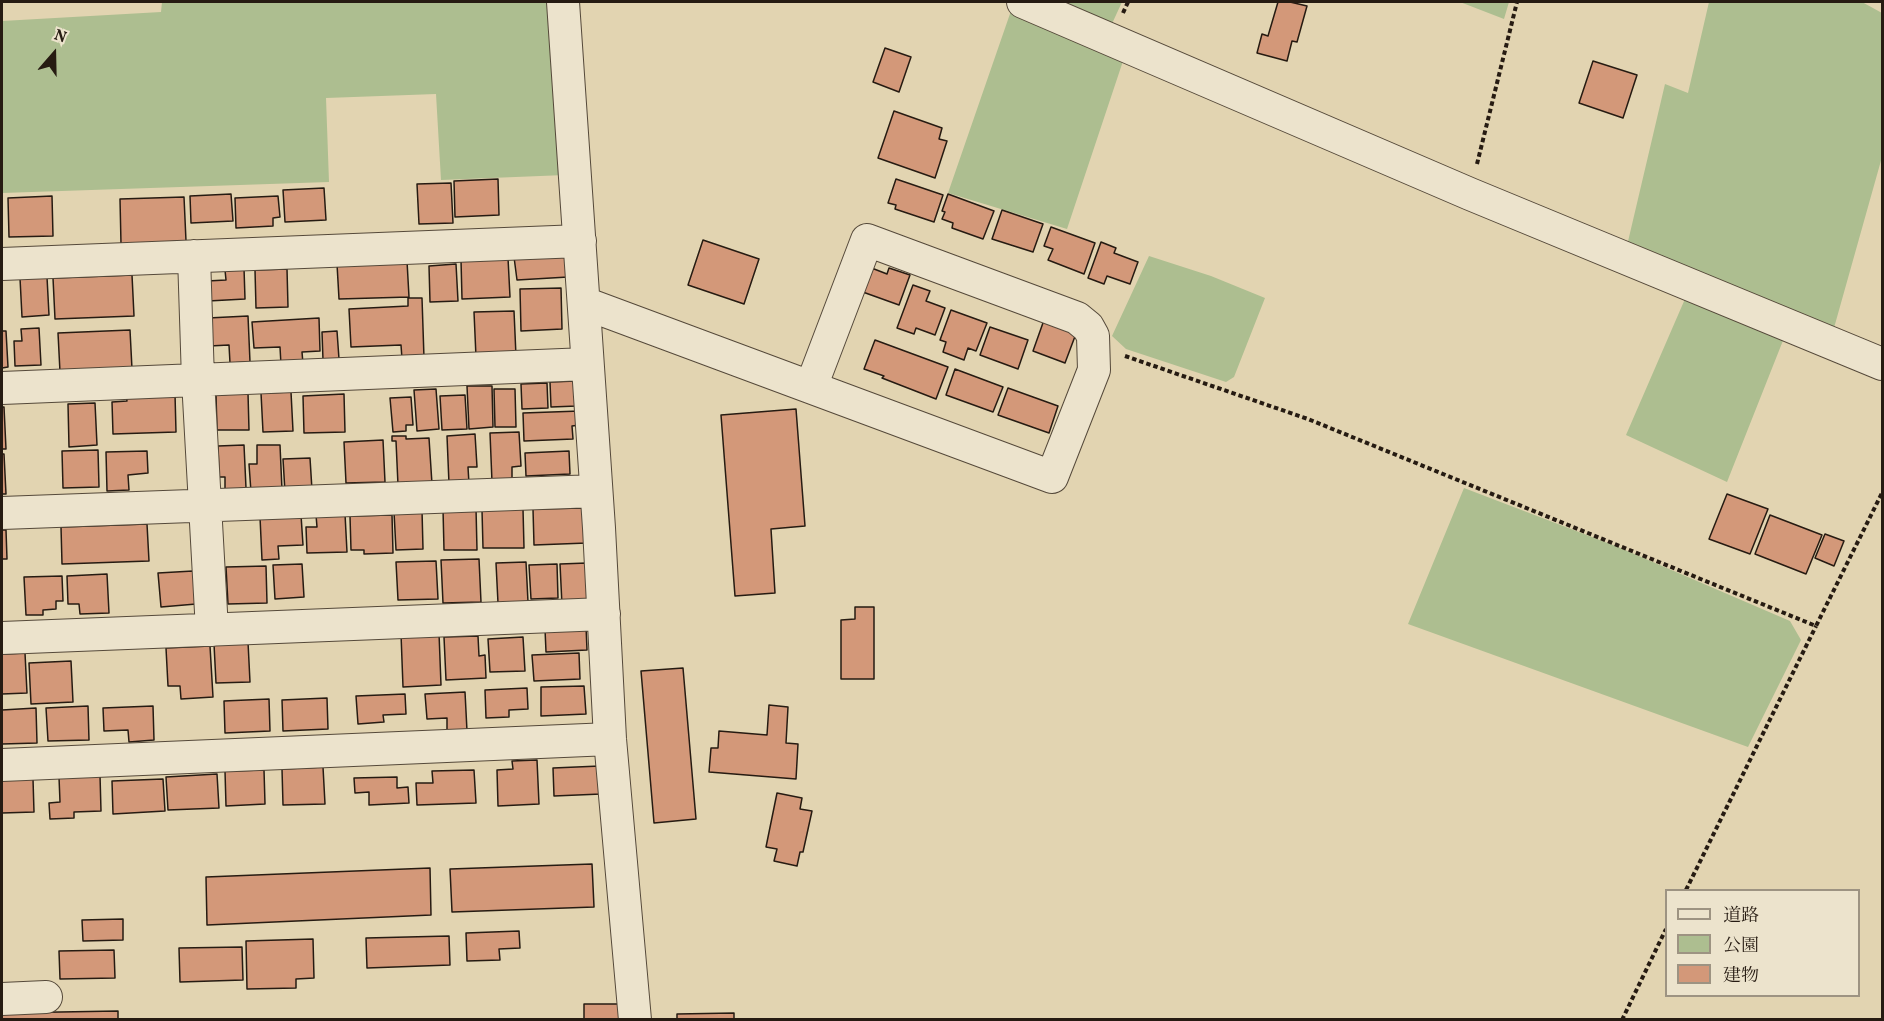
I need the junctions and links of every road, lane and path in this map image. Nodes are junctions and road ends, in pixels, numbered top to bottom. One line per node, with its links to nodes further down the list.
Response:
1 (563, 2): 5 (street)
2 (1023, 2): 4 (street)
3 (1517, 2): 4 (path)
4 (1470, 194): 11 (street)
5 (580, 242): 6 (street); 8 (street)
6 (194, 256): 7 (street); 12 (street)
7 (2, 264)
8 (584, 303): 10 (street); 13 (street)
9 (1093, 345): 13 (street); 13 (street); 20 (path)
10 (587, 364): 12 (street); 15 (street)
11 (1882, 364)
12 (198, 380): 14 (street); 17 (street)
13 (811, 387)
14 (2, 388)
15 (596, 491): 17 (street); 19 (street)
16 (1882, 493): 20 (path)
17 (206, 506): 18 (street); 21 (street)
18 (2, 513)
19 (604, 614): 21 (street); 23 (street)
20 (1816, 626): 25 (path)
21 (212, 630): 22 (street)
22 (2, 638)
23 (610, 739): 24 (street); 29 (street)
24 (2, 765)
25 (1687, 889)
26 (1665, 931): 30 (path)
27 (46, 997): 28 (street)
28 (2, 999)
29 (635, 1020)
30 (1622, 1020)

